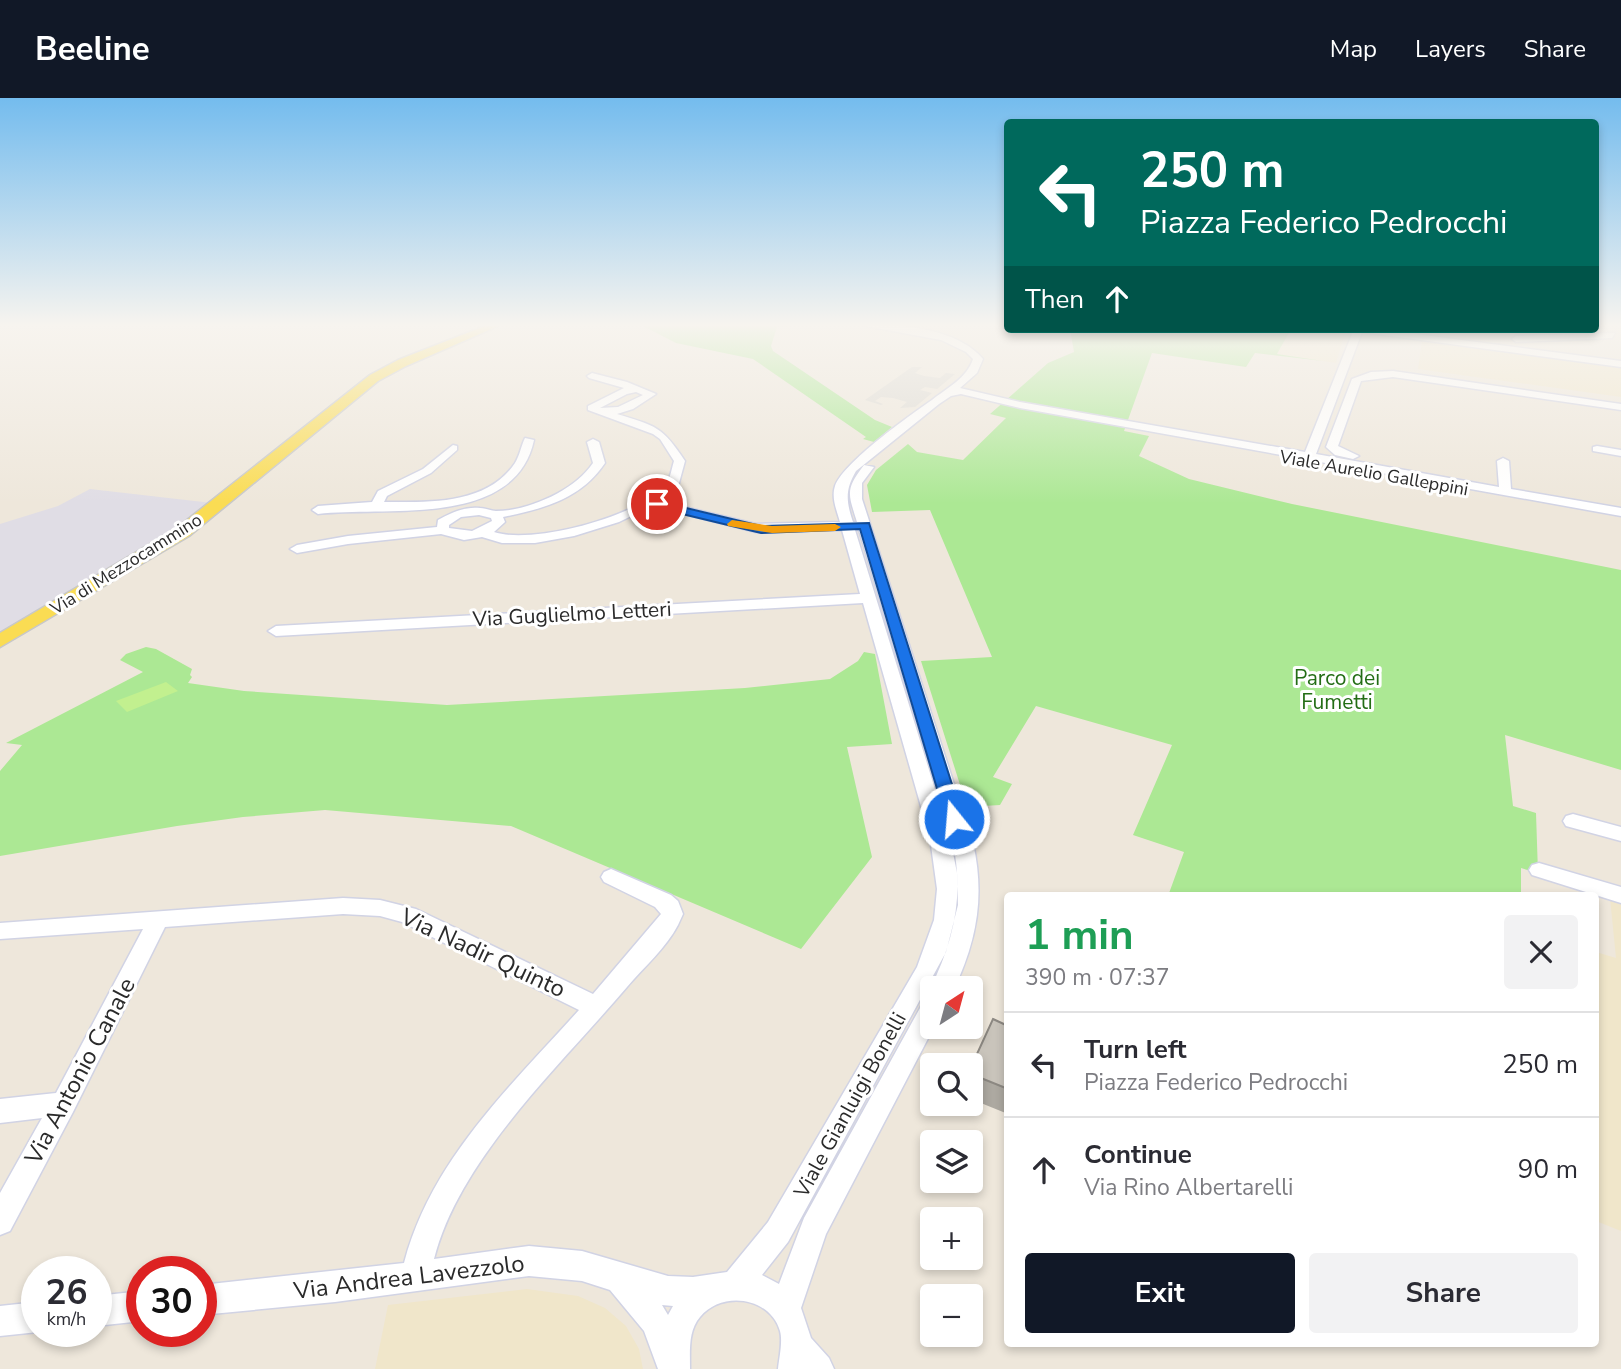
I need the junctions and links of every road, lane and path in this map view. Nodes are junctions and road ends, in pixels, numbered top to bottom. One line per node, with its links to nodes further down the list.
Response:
1 (365, 385): 39 (main road, Via di Mezzocammino)
2 (626, 385): 8 (street)
3 (956, 385): 9 (street, Viale Gianluigi Bonelli)
4 (969, 385): 10 (street)
5 (1339, 385): 19 (street)
6 (1355, 385): 21 (street)
7 (1454, 385): 11 (street)
8 (633, 389): 12 (street); 12 (street)
9 (948, 393): 10 (street); 32 (street, Viale Gianluigi Bonelli)
10 (970, 396): 13 (street); 31 (street)
11 (1621, 407)
12 (620, 415): 23 (street)
13 (1128, 427): 19 (street, Viale Aurelio Galleppini); 29 (street, Viale Aurelio Galleppini)
14 (528, 440): 26 (street)
15 (593, 442): 30 (street)
16 (453, 448): 25 (street)
17 (1597, 449): 18 (street)
18 (1621, 453)
19 (1309, 457): 21 (street, Viale Aurelio Galleppini)
20 (1503, 461): 22 (street)
21 (1488, 488): 22 (street, Viale Aurelio Galleppini)
22 (1505, 488): 24 (street); 29 (street, Viale Aurelio Galleppini)
23 (650, 502): 32 (street); 34 (street)
24 (1621, 503)
25 (377, 505): 26 (street); 27 (street)
26 (444, 505): 28 (street)
27 (318, 510)
28 (458, 514): 30 (street); 33 (street)
29 (1621, 514)
30 (496, 515): 34 (street)
31 (865, 526): 32 (street); 47 (street)
32 (848, 527): 36 (street, Viale Gianluigi Bonelli)
33 (443, 530): 34 (street); 35 (street)
34 (482, 533)
35 (297, 549)
36 (868, 595): 37 (street); 38 (street, Via Guglielmo Letteri); 55 (street, Viale Gianluigi Bonelli)
37 (772, 596)
38 (276, 631)
39 (0, 641)
40 (1573, 821): 41 (street)
41 (1621, 834)
42 (1539, 870): 44 (street)
43 (611, 877): 48 (street)
44 (1621, 895)
45 (158, 920): 46 (street, Via Nadir Quinto); 48 (street, Via Nadir Quinto); 50 (street, Via Antonio Canale)
46 (0, 931)
47 (949, 976)
48 (596, 1007): 53 (street, Via Nadir Quinto)
49 (920, 1030): 57 (street, Viale Gianluigi Bonelli)
50 (64, 1104): 51 (street); 52 (street, Via Antonio Canale)
51 (0, 1111)
52 (0, 1221)
53 (416, 1274): 54 (street, Via Andrea Lavezzolo); 56 (street, Via Andrea Lavezzolo)
54 (615, 1276): 55 (street, Via Andrea Lavezzolo); 61 (street)
55 (725, 1285): 57 (street); 61 (street, Viale Gianluigi Bonelli)
56 (217, 1298)
57 (785, 1309): 60 (street)
58 (21, 1319): 59 (street)
59 (0, 1321)
60 (803, 1362)
61 (673, 1368)

